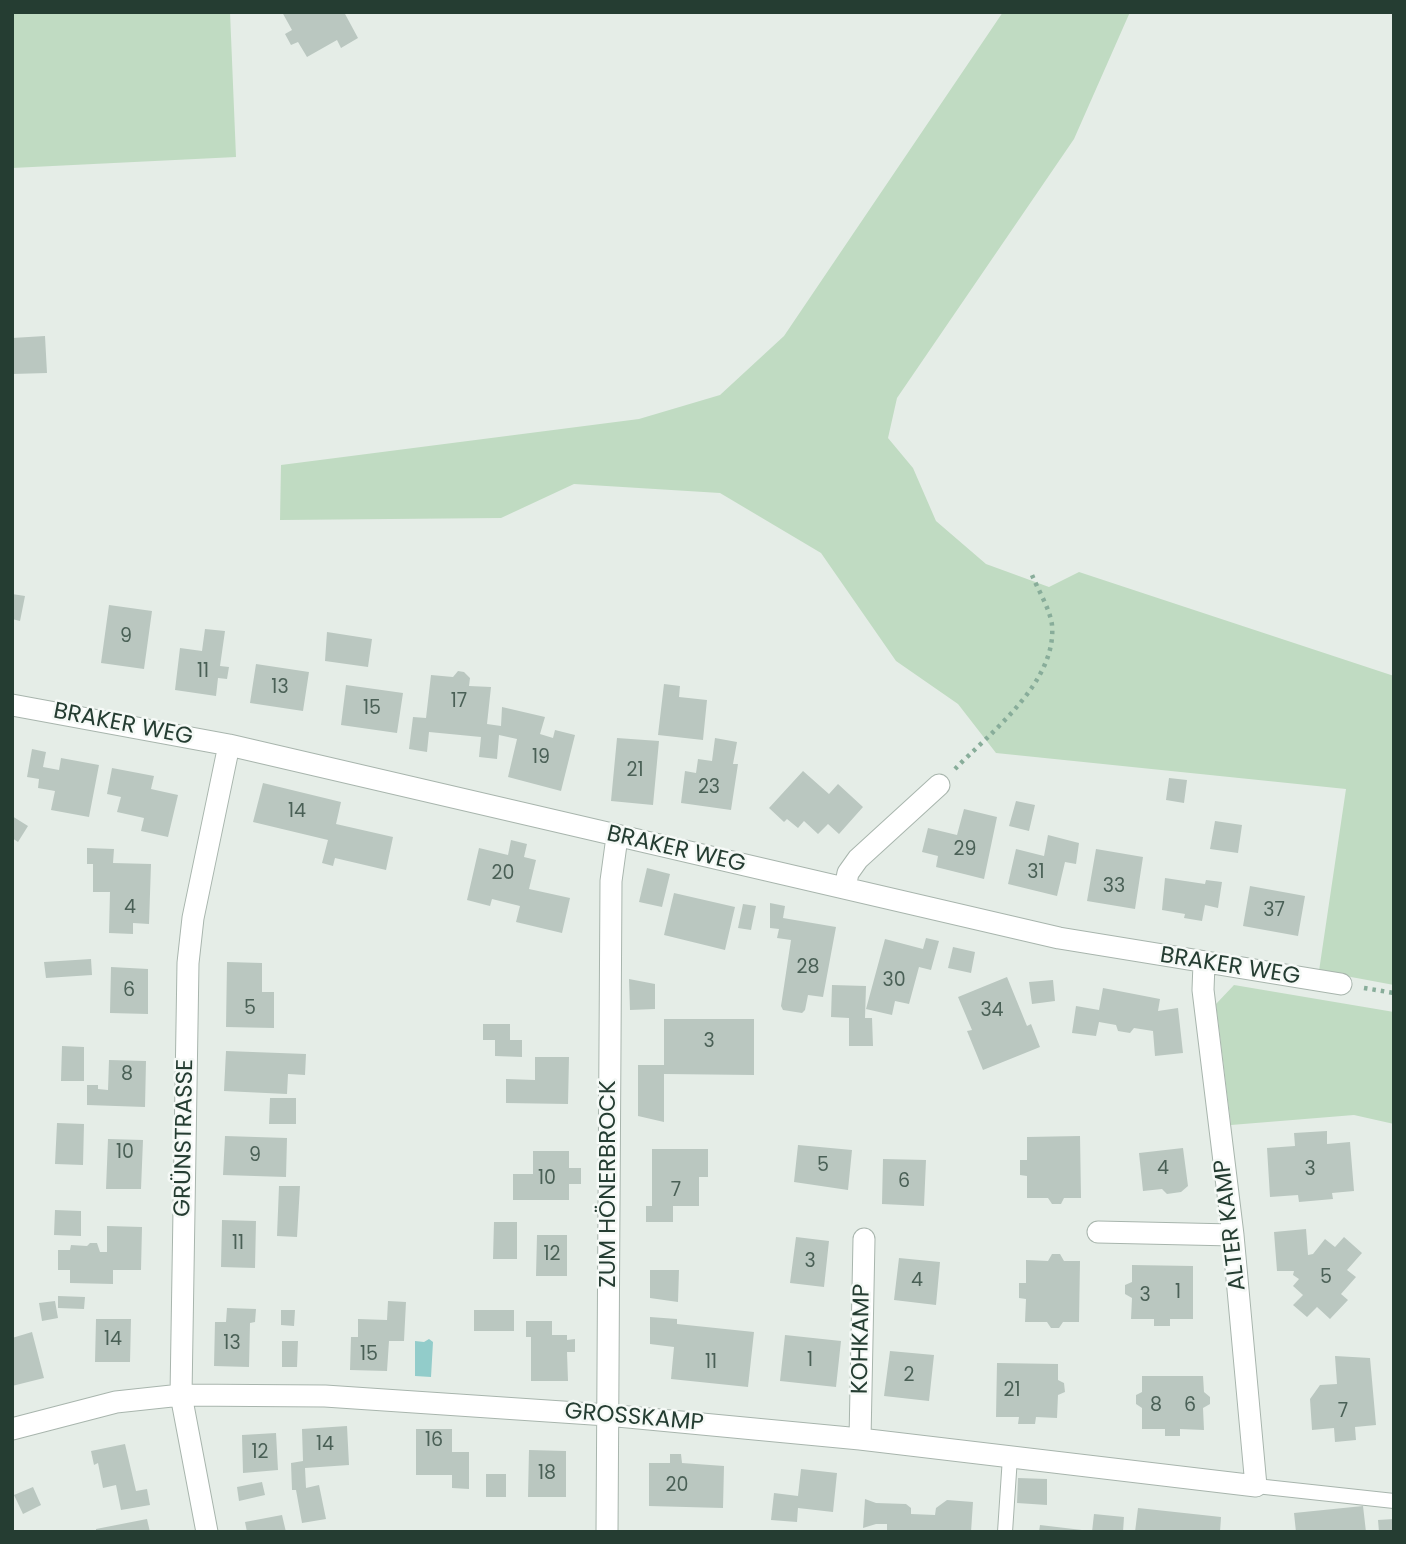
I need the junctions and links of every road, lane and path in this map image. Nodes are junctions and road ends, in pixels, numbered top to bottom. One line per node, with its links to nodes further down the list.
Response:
1 (1032, 575): 4 (path)
2 (12, 705): 3 (street, BRAKER WEG)
3 (229, 745): 5 (street, BRAKER WEG); 12 (street, GRÜNSTRASSE)
4 (939, 785): 6 (street)
5 (617, 837): 6 (street, BRAKER WEG); 13 (street, ZUM HÖNERBROCK)
6 (845, 888): 7 (street, BRAKER WEG)
7 (1204, 963): 8 (street, BRAKER WEG); 10 (street, ALTER KAMP)
8 (1341, 984)
9 (1098, 1232): 10 (street)
10 (1234, 1235): 17 (street, ALTER KAMP)
11 (864, 1240): 15 (street, KOHKAMP)
12 (181, 1395): 13 (street, GROSSKAMP); 14 (street, GROSSKAMP); 19 (street, GRÜNSTRASSE)
13 (607, 1415): 15 (street, GROSSKAMP); 20 (street, ZUM HÖNERBROCK)
14 (12, 1429)
15 (860, 1439): 16 (street, GROSSKAMP)
16 (1010, 1457): 17 (street, GROSSKAMP); 21 (lane)
17 (1256, 1486): 18 (lane)
18 (1394, 1502)
19 (207, 1532)
20 (607, 1532)
21 (1005, 1532)

